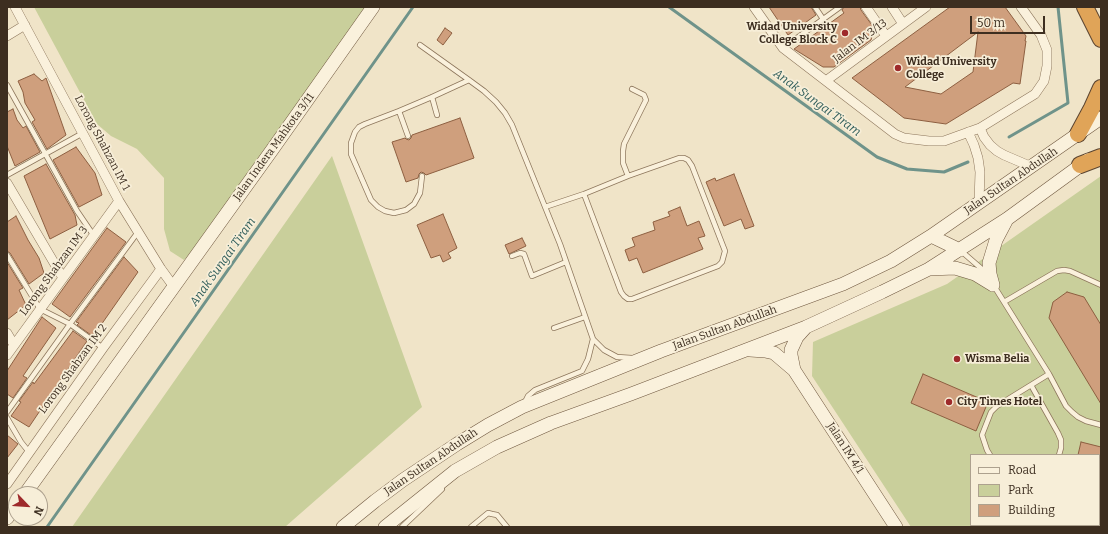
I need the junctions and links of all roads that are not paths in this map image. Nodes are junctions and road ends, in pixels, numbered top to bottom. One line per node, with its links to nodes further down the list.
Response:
1 (15, 7): 15 (street, Lorong Shahzan IM 1)
2 (373, 7): 63 (main road, Jalan Indera Mahkota 3/11)
3 (754, 7): 20 (street)
4 (815, 7): 12 (lane)
5 (840, 7): 12 (lane)
6 (866, 7): 17 (street)
7 (892, 7): 14 (street)
8 (926, 7): 14 (street, Jalan IM 3/13)
9 (1021, 7): 30 (street)
10 (1085, 7): 18 (highway)
11 (1090, 7): 13 (highway)
12 (823, 19): 20 (lane)
13 (1101, 21)
14 (903, 24): 17 (street, Jalan IM 3/13)
15 (25, 25): 16 (street); 32 (street, Lorong Shahzan IM 1)
16 (7, 36)
17 (886, 36): 22 (street, Jalan IM 3/13)
18 (1101, 39)
19 (420, 45): 21 (lane)
20 (783, 48): 22 (street)
21 (470, 80): 26 (lane); 49 (lane)
22 (827, 80): 31 (street)
23 (7, 85): 36 (lane)
24 (1101, 88): 33 (highway)
25 (632, 89): 42 (lane)
26 (432, 97): 27 (lane); 28 (lane)
27 (399, 111): 34 (lane); 41 (lane)
28 (436, 115)
29 (1101, 118): 33 (main road, Jalan Sultan Abdullah)
30 (980, 128): 31 (street); 39 (street)
31 (968, 132): 47 (street)
32 (83, 133): 36 (lane); 46 (street, Lorong Shahzan IM 1)
33 (1078, 134): 39 (main road, Jalan Sultan Abdullah)
34 (408, 136)
35 (1101, 150): 38 (main road, Jalan Sultan Abdullah)
36 (45, 154): 40 (lane); 52 (lane)
37 (1101, 157): 38 (highway)
38 (1080, 166): 50 (main road, Jalan Sultan Abdullah)
39 (1032, 167): 47 (main road, Jalan Sultan Abdullah)
40 (7, 175)
41 (422, 176)
42 (628, 176): 44 (lane); 44 (lane)
43 (7, 183): 45 (street)
44 (584, 194): 49 (lane)
45 (16, 198): 48 (street); 60 (street)
46 (120, 201): 51 (street, Lorong Shahzan IM 1); 52 (street, Lorong Shahzan IM 3)
47 (979, 202): 53 (main road, Jalan Sultan Abdullah)
48 (7, 203)
49 (545, 207): 57 (lane)
50 (1007, 219): 54 (main road, Jalan Sultan Abdullah); 61 (main road)
51 (138, 232): 59 (street, Lorong Shahzan IM 1); 67 (lane)
52 (94, 236): 60 (street, Lorong Shahzan IM 3)
53 (931, 236): 54 (main road); 75 (main road, Jalan Sultan Abdullah)
54 (960, 250): 58 (main road, Jalan Sultan Abdullah); 61 (lane)
55 (7, 255): 65 (lane)
56 (512, 256): 57 (lane)
57 (566, 262): 66 (lane)
58 (929, 268): 61 (main road); 68 (main road, Jalan Sultan Abdullah)
59 (161, 269): 63 (street, Lorong Shahzan IM 1); 73 (street, Lorong Shahzan IM 2)
60 (63, 278): 65 (street, Lorong Shahzan IM 3)
61 (993, 285): 64 (lane)
62 (1101, 285): 64 (lane)
63 (174, 287): 89 (main road, Jalan Indera Mahkota 3/11)
64 (1004, 302): 78 (lane)
65 (40, 309): 67 (lane); 72 (street, Lorong Shahzan IM 3)
66 (585, 317): 69 (lane); 71 (lane)
67 (70, 324): 73 (lane); 81 (lane)
68 (806, 327): 74 (main road, Jalan Sultan Abdullah); 77 (main road, Jalan IM 4/1)
69 (554, 328)
70 (7, 333): 72 (street)
71 (593, 339): 75 (lane); 80 (lane)
72 (14, 345): 76 (street, Lorong Shahzan IM 3)
73 (103, 348): 84 (street, Lorong Shahzan IM 2)
74 (747, 349): 77 (main road, Jalan IM 4/1); 87 (main road, Jalan Sultan Abdullah)
75 (661, 351): 80 (main road, Jalan Sultan Abdullah)
76 (7, 355)
77 (794, 370): 95 (main road, Jalan IM 4/1)
78 (1049, 374): 79 (lane); 83 (lane)
79 (1031, 385): 85 (lane); 86 (lane)
80 (522, 407): 90 (main road, Jalan Sultan Abdullah)
81 (7, 412)
82 (7, 418): 84 (lane)
83 (1101, 425)
84 (29, 452): 88 (street, Lorong Shahzan IM 2)
85 (989, 454)
86 (1059, 454)
87 (454, 471): 91 (main road, Jalan Sultan Abdullah); 92 (lane)
88 (7, 484)
89 (31, 486)
90 (343, 527)
91 (385, 527)
92 (402, 527)
93 (471, 527): 94 (lane)
94 (507, 527)
95 (896, 527)

